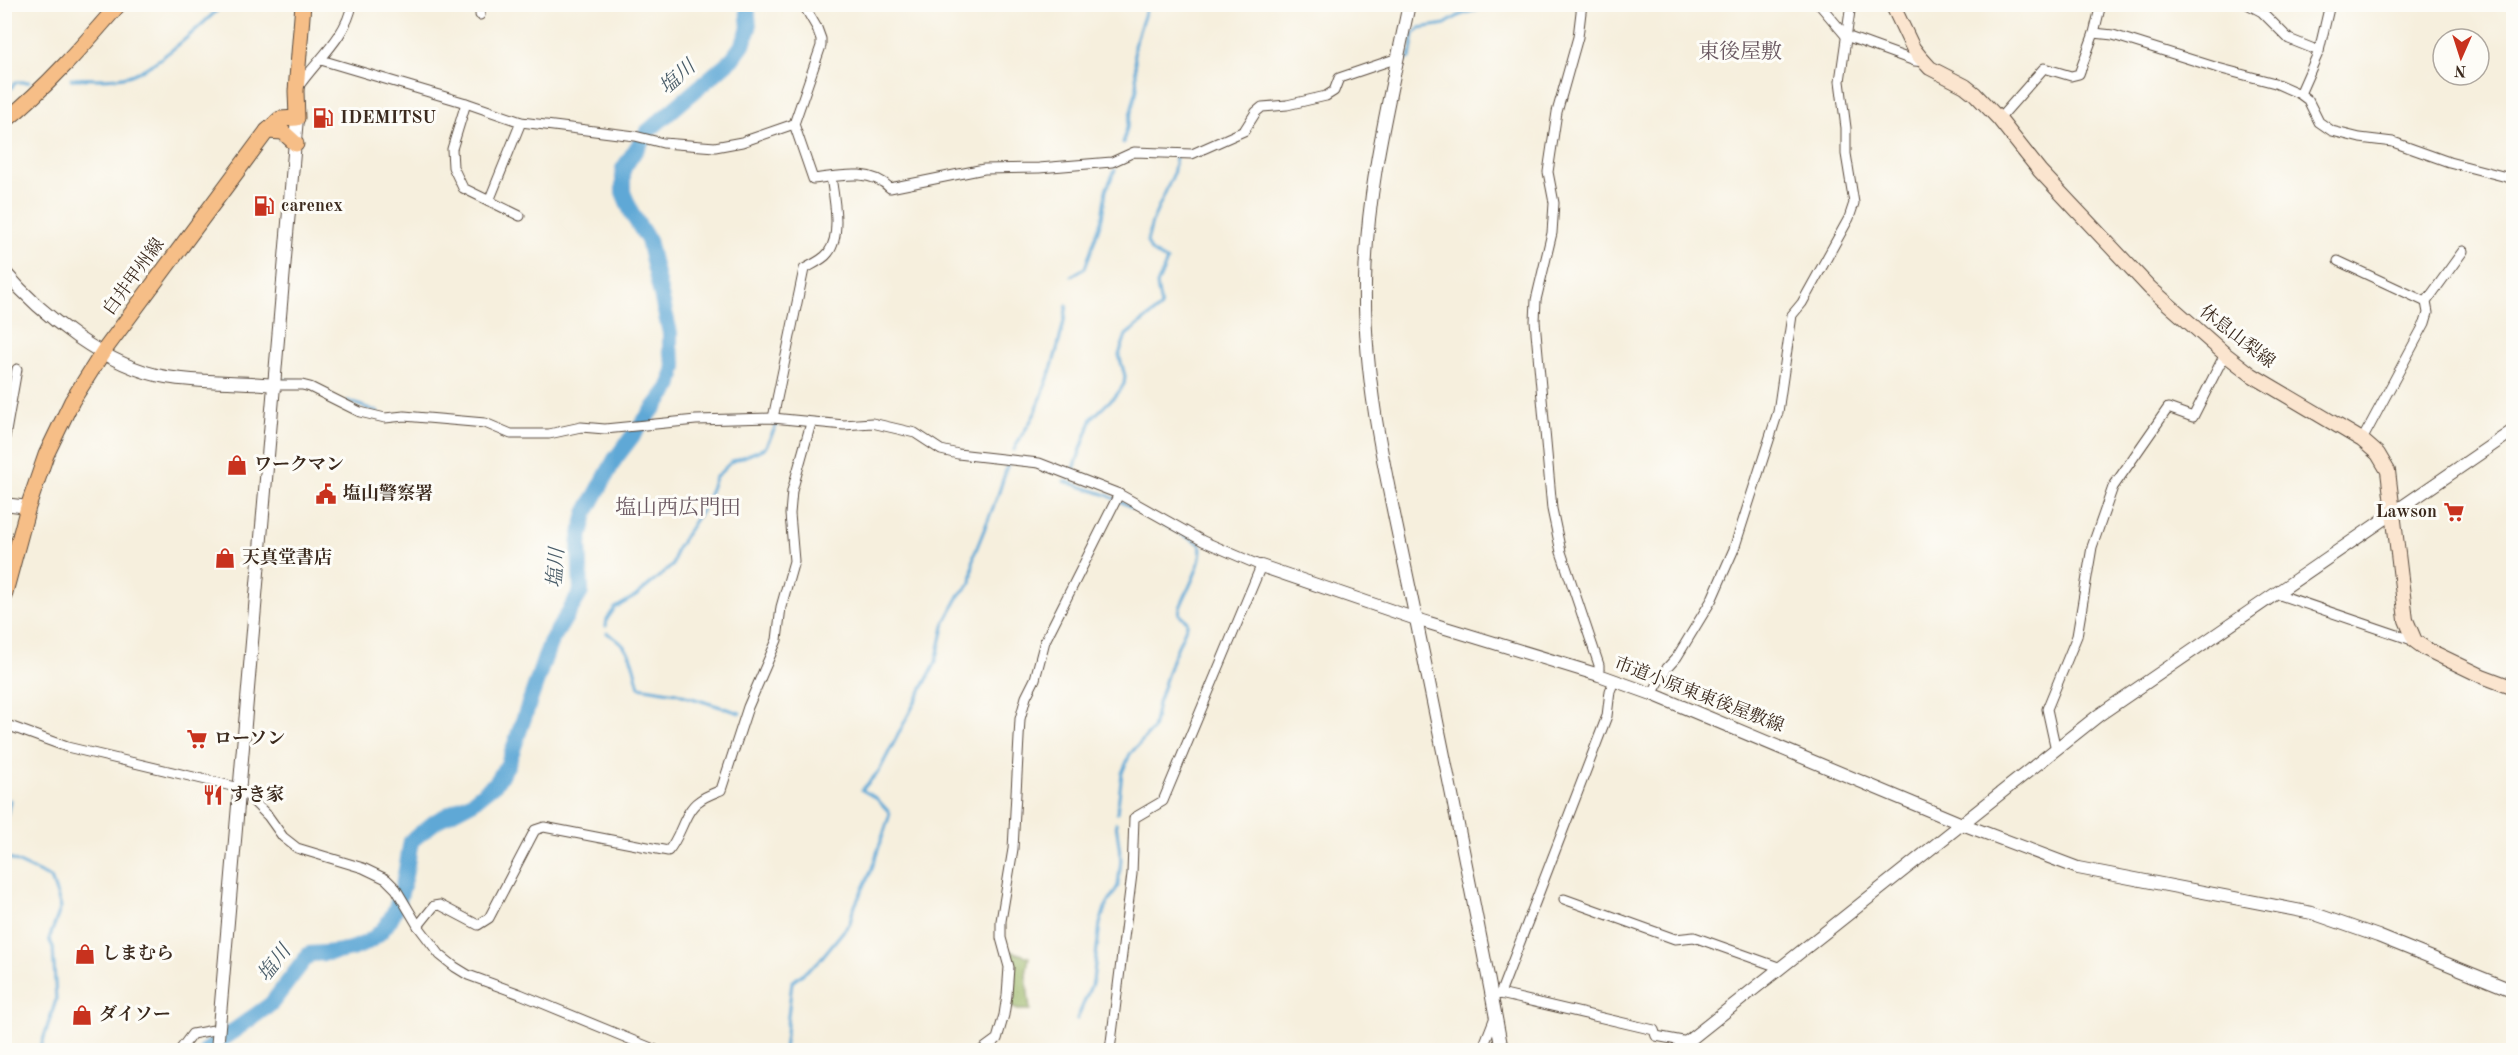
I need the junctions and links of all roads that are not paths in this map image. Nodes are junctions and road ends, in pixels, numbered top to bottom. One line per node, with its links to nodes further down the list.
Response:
1 (119, 4): 26 (main road)
2 (303, 4): 21 (main road)
3 (352, 4): 19 (street)
4 (481, 4): 14 (street)
5 (803, 4): 28 (street)
6 (1409, 4): 18 (street)
7 (1582, 4): 57 (street)
8 (1820, 4): 16 (street)
9 (1851, 4): 16 (street)
10 (1892, 4): 20 (main road, 休息山梨線)
11 (2100, 4): 15 (street)
12 (2247, 4): 17 (street)
13 (2330, 4): 17 (street)
14 (480, 15)
15 (2094, 33): 22 (street); 25 (street)
16 (1846, 36): 20 (street); 60 (street)
17 (2319, 51): 22 (street)
18 (1398, 58): 31 (street); 55 (street)
19 (321, 60): 21 (street); 23 (street)
20 (1924, 62): 25 (main road, 休息山梨線)
21 (296, 91): 24 (main road)
22 (2300, 94): 32 (street)
23 (466, 103): 27 (street); 33 (street)
24 (297, 118): 29 (main road, 白井甲州線); 30 (street)
25 (1999, 119): 40 (main road, 休息山梨線)
26 (4, 122)
27 (521, 122): 28 (street); 33 (street)
28 (794, 124): 31 (street)
29 (267, 131): 30 (main road); 39 (main road, 白井甲州線)
30 (296, 144): 42 (street)
31 (831, 177): 43 (street)
32 (2514, 179)
33 (489, 201): 34 (street)
34 (520, 216)
35 (2463, 251): 38 (street)
36 (2338, 261): 38 (street)
37 (4, 271): 39 (street)
38 (2426, 302): 46 (street)
39 (103, 352): 42 (street); 50 (main road, 白井甲州線)
40 (2225, 354): 46 (main road, 休息山梨線); 62 (street)
41 (17, 369): 47 (street)
42 (275, 385): 43 (street); 63 (street)
43 (773, 418): 44 (street)
44 (811, 423): 48 (street); 66 (street)
45 (2514, 430): 51 (street)
46 (2362, 440): 51 (main road, 休息山梨線)
47 (4, 443)
48 (1116, 498): 52 (street); 76 (street)
49 (4, 504): 50 (street)
50 (28, 507): 54 (main road, 白井甲州線)
51 (2393, 514): 53 (street); 56 (main road, 休息山梨線)
52 (1261, 566): 55 (street, 市道小原東東後屋敷線); 77 (street)
53 (2277, 594): 56 (street); 62 (street)
54 (4, 596)
55 (1416, 619): 57 (street, 市道小原東東後屋敷線); 69 (street)
56 (2415, 641): 59 (main road)
57 (1599, 675): 58 (street, 市道小原東東後屋敷線)
58 (1614, 681): 60 (street, 市道小原東東後屋敷線); 69 (street)
59 (2514, 688)
60 (1652, 694): 64 (street, 市道小原東東後屋敷線)
61 (4, 724): 63 (street)
62 (2056, 750): 64 (street)
63 (240, 788): 66 (street); 71 (street)
64 (1962, 825): 67 (street); 68 (street, 市道小原東東後屋敷線)
65 (1564, 899): 67 (street)
66 (418, 926): 75 (street)
67 (1781, 968): 72 (street)
68 (2514, 991)
69 (1496, 996): 70 (street); 72 (street)
70 (1495, 1017): 78 (street); 79 (street)
71 (219, 1029): 73 (street); 74 (street)
72 (1688, 1042): 80 (street)
73 (180, 1050)
74 (217, 1050)
75 (656, 1050)
76 (982, 1050)
77 (1110, 1050)
78 (1482, 1050)
79 (1502, 1050)
80 (1677, 1050)

